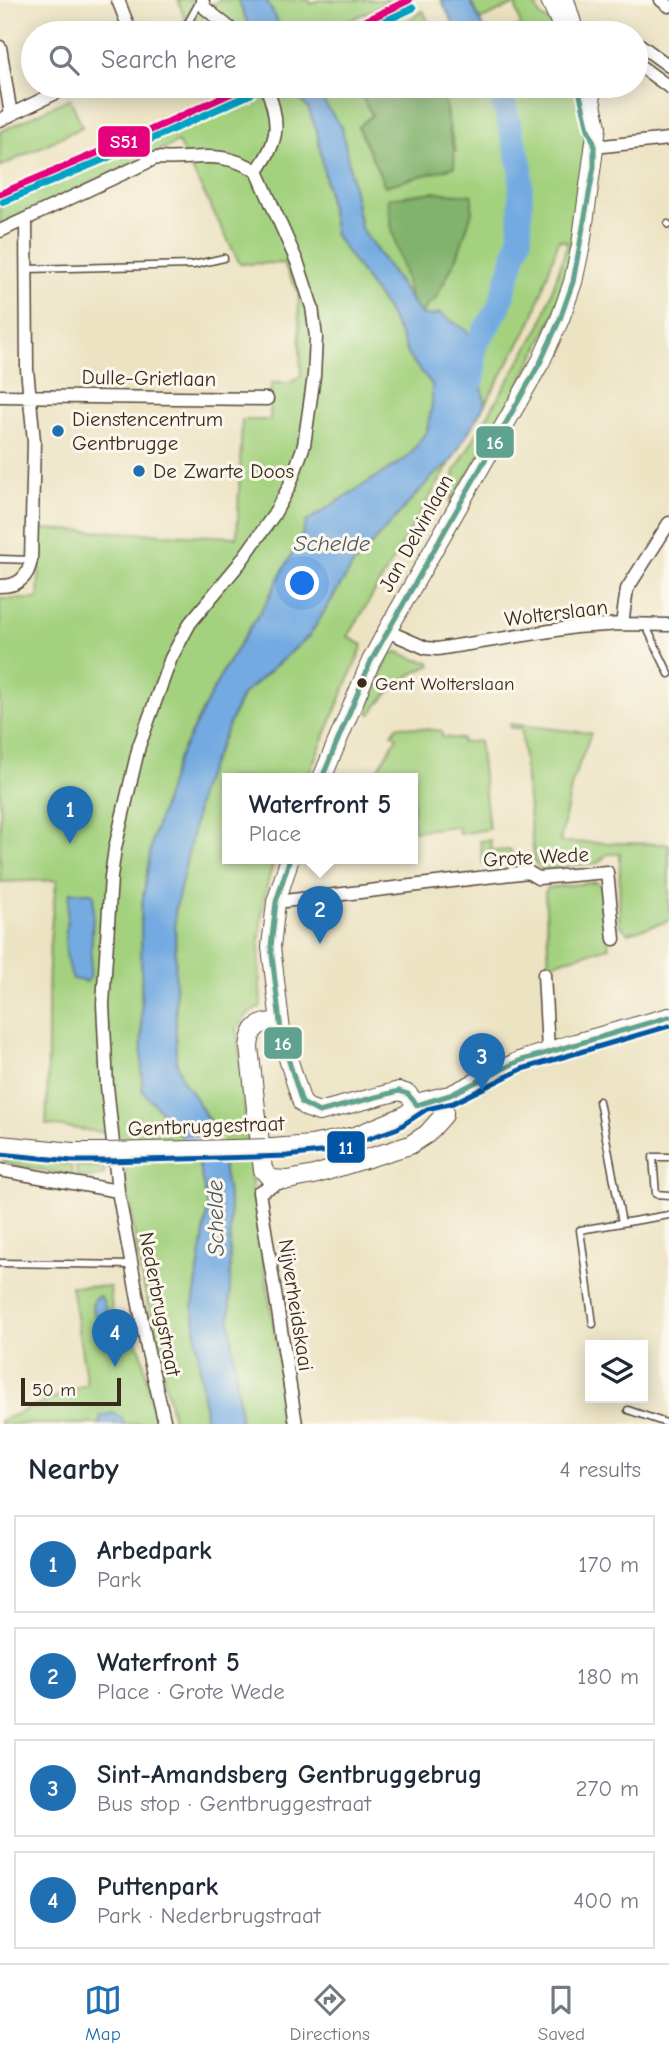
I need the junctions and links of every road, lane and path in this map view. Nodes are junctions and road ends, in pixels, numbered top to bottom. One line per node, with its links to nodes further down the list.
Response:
1 (118, 0): 7 (street)
2 (201, 0): 8 (lane); 9 (street)
3 (551, 0): 10 (street)
4 (565, 0): 11 (street)
5 (662, 0): 6 (street)
6 (669, 6)
7 (126, 21)
8 (189, 21)
9 (221, 21)
10 (560, 21)
11 (571, 21)
12 (0, 47): 21 (street)
13 (648, 49): 14 (street)
14 (667, 60)
15 (648, 72): 16 (street)
16 (669, 87)
17 (45, 98): 21 (street)
18 (269, 98): 24 (street)
19 (581, 98): 23 (street, Jan Delvinlaan)
20 (591, 98): 23 (street, Jan Delvinlaan)
21 (5, 117)
22 (669, 139): 23 (street)
23 (594, 145): 39 (street, Jan Delvinlaan)
24 (257, 171): 25 (street); 55 (street, Nederbrugstraat)
25 (26, 219): 26 (street); 28 (street)
26 (0, 231)
27 (224, 258): 28 (lane)
28 (27, 269): 29 (street)
29 (30, 395): 30 (street, Dulle-Grietlaan); 31 (street, Dulle-Grietlaan); 34 (street)
30 (0, 396)
31 (267, 399)
32 (669, 523): 36 (street, Wolterslaan)
33 (0, 559): 34 (lane)
34 (31, 560): 35 (street)
35 (0, 586)
36 (622, 624): 38 (street); 39 (street, Wolterslaan)
37 (669, 625): 38 (street)
38 (646, 626): 40 (lane)
39 (387, 631): 41 (street, Jan Delvinlaan)
40 (669, 674)
41 (324, 773)
42 (288, 864): 43 (street)
43 (276, 902): 44 (street, Grote Wede); 47 (street)
44 (614, 939)
45 (544, 974): 48 (street)
46 (669, 1017): 48 (street, Gentbruggestraat)
47 (279, 1021): 51 (street); 57 (street)
48 (548, 1051): 49 (street, Gentbruggestraat)
49 (444, 1096): 51 (street, Gentbruggestraat); 52 (street)
50 (599, 1101): 61 (lane)
51 (417, 1105): 52 (street); 55 (street, Gentbruggestraat, bridge)
52 (420, 1138): 57 (street)
53 (0, 1145): 55 (street, Gentbruggestraat)
54 (669, 1157): 59 (lane)
55 (111, 1159): 58 (street, Nederbrugstraat)
56 (0, 1170): 58 (street)
57 (288, 1180): 67 (street, Nijverheidskaai)
58 (118, 1191): 63 (street, Nederbrugstraat)
59 (669, 1195)
60 (669, 1215): 61 (lane)
61 (622, 1223): 64 (lane)
62 (0, 1263): 63 (lane)
63 (132, 1265): 66 (street, Nederbrugstraat)
64 (593, 1324)
65 (628, 1410): 68 (lane)
66 (164, 1424)
67 (296, 1424)
68 (669, 1424)

